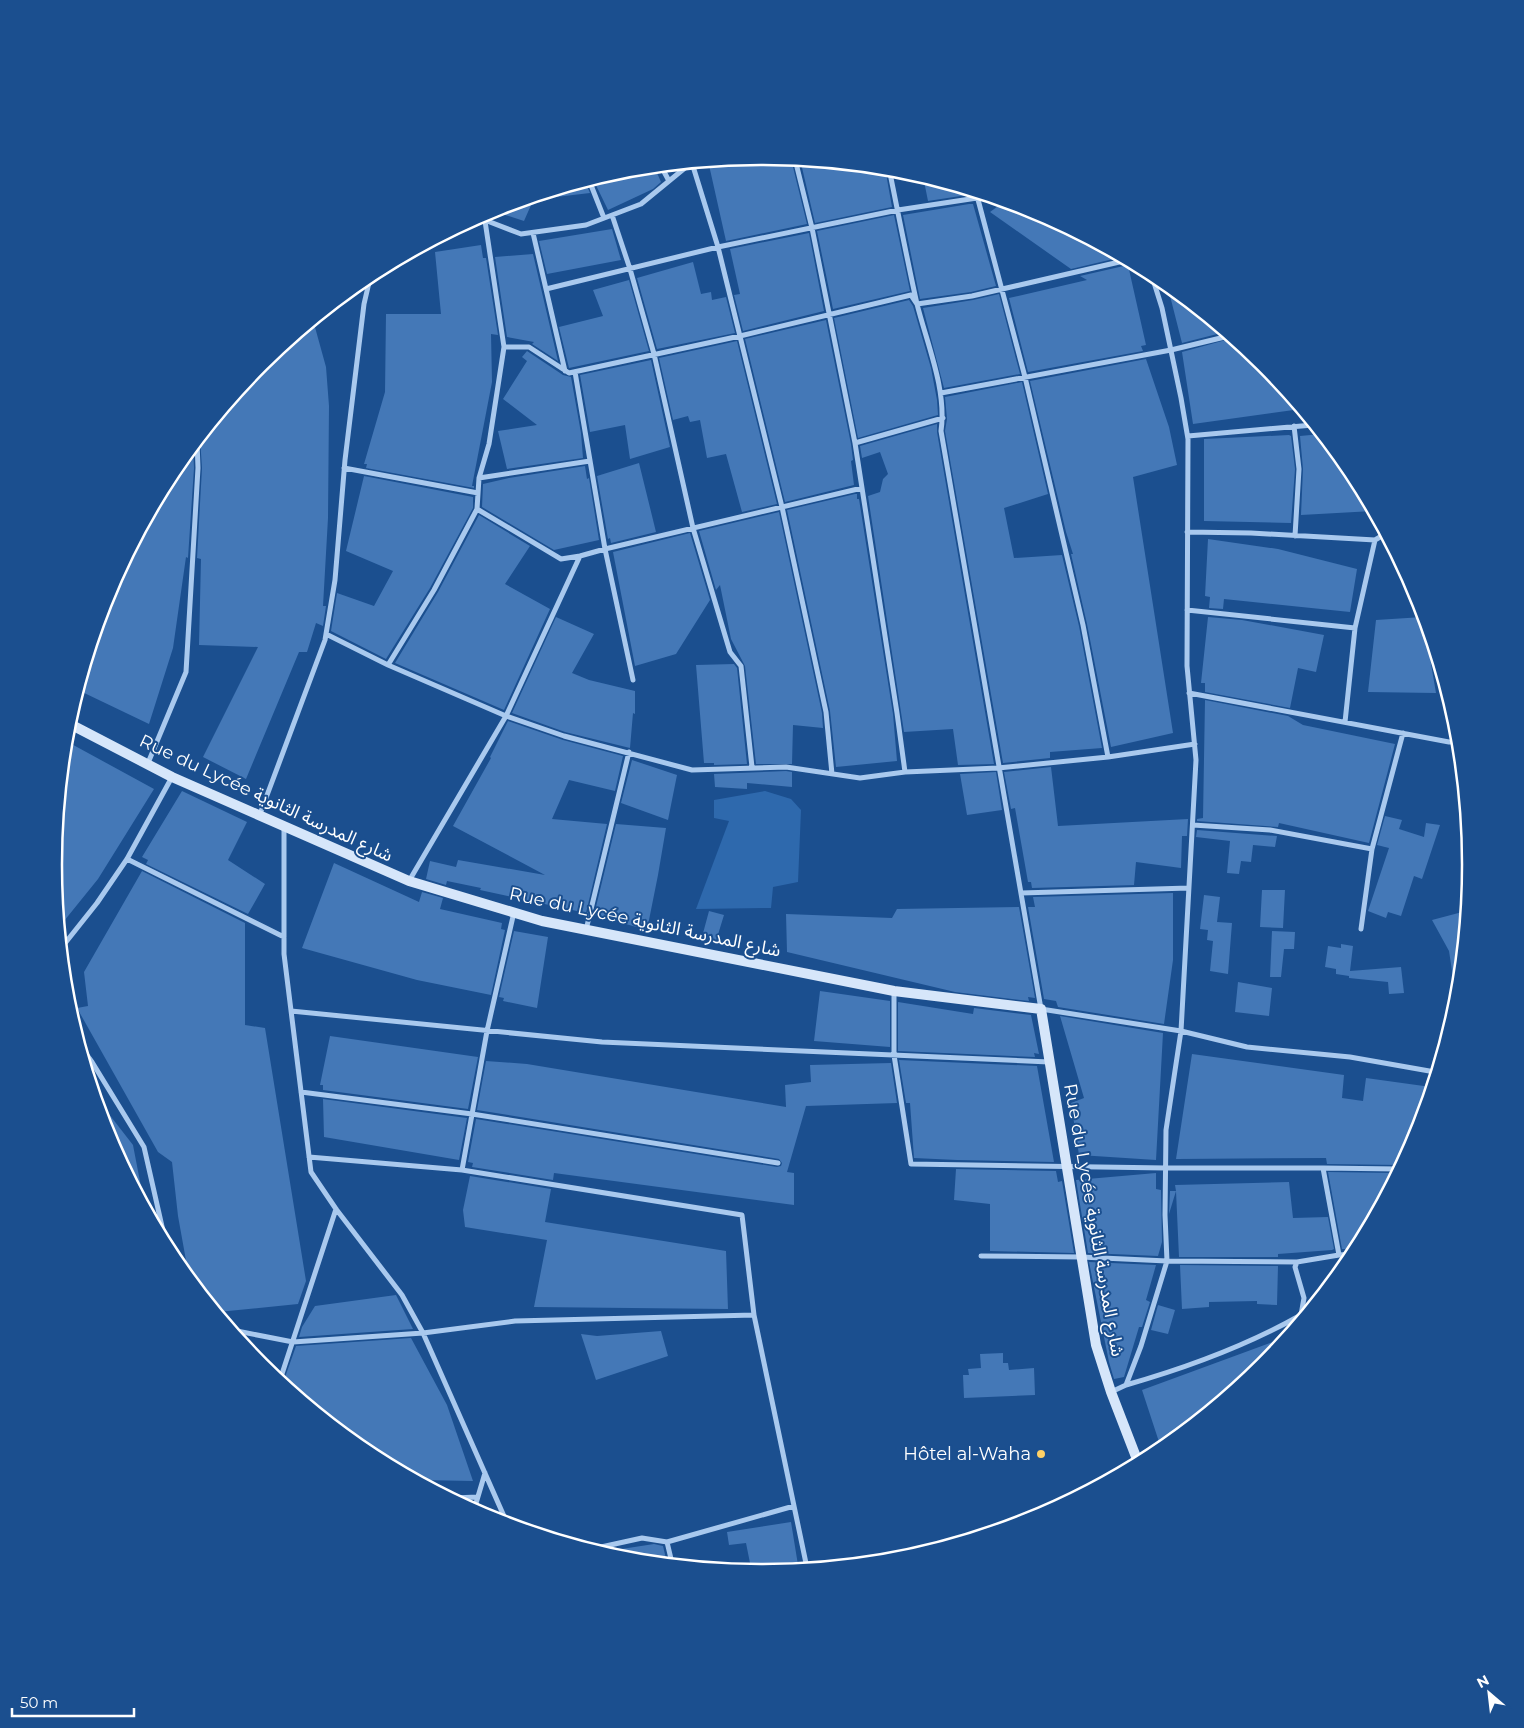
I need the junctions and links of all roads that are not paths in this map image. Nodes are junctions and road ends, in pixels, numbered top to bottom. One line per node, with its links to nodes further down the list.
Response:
1 (797, 166): 15 (street)
2 (693, 168): 17 (street)
3 (684, 169): 6 (street)
4 (664, 171): 6 (street)
5 (891, 177): 10 (street)
6 (669, 181): 11 (street)
7 (591, 186): 12 (street)
8 (969, 196): 10 (street)
9 (978, 199): 23 (street)
10 (898, 210): 15 (street); 24 (street)
11 (612, 216): 12 (street); 19 (street)
12 (604, 218): 16 (street)
13 (485, 222): 28 (street)
14 (486, 222): 16 (street)
15 (812, 228): 17 (street); 25 (street)
16 (533, 233): 22 (street)
17 (718, 247): 19 (street); 26 (street)
18 (1119, 262): 23 (street)
19 (630, 270): 22 (street); 30 (street)
20 (368, 285): 42 (street)
21 (1155, 285): 29 (street)
22 (546, 289): 31 (street)
23 (1001, 290): 24 (street); 33 (street)
24 (918, 304): 25 (street); 34 (street)
25 (830, 314): 26 (street); 39 (street)
26 (740, 336): 30 (street); 46 (street)
27 (1222, 338): 29 (street)
28 (504, 347): 31 (street); 43 (street)
29 (1171, 350): 33 (street); 38 (street)
30 (654, 354): 32 (street); 48 (street)
31 (565, 371): 32 (street)
32 (575, 372): 41 (street)
33 (1024, 377): 34 (street); 68 (street)
34 (941, 393): 35 (street)
35 (943, 418): 39 (street); 71 (street)
36 (1307, 425): 37 (street)
37 (1294, 426): 38 (street); 50 (street)
38 (1188, 436): 49 (street)
39 (855, 443): 44 (street)
40 (197, 451): 69 (street)
41 (590, 461): 43 (street); 53 (street)
42 (344, 468): 45 (street); 57 (street)
43 (479, 478): 45 (street)
44 (862, 488): 46 (street); 72 (street)
45 (478, 493): 47 (street)
46 (782, 507): 48 (street); 73 (street)
47 (477, 509): 54 (street); 58 (street)
48 (693, 528): 53 (street); 70 (street)
49 (1187, 532): 50 (street); 55 (street)
50 (1295, 536): 52 (street)
51 (1380, 537): 52 (street)
52 (1374, 540): 56 (street)
53 (605, 549): 54 (street); 59 (street)
54 (580, 556): 61 (street)
55 (1187, 610): 56 (street); 60 (street)
56 (1355, 628): 62 (street)
57 (326, 634): 58 (street); 75 (street)
58 (388, 665): 61 (street)
59 (633, 680)
60 (1189, 693): 62 (street); 66 (street)
61 (506, 716): 67 (street); 80 (street)
62 (1345, 722): 64 (street)
63 (76, 727): 69 (street, Rue du Lycée شارع المدرسة الثانوية)
64 (1403, 733): 65 (street); 78 (street)
65 (1450, 742)
66 (1195, 744): 68 (street); 77 (street)
67 (629, 752): 70 (street); 85 (street)
68 (1108, 757): 71 (street)
69 (148, 764): 74 (street, Rue du Lycée شارع المدرسة الثانوية)
70 (752, 767): 73 (street)
71 (998, 768): 72 (street); 82 (street)
72 (905, 772): 73 (street)
73 (832, 774)
74 (172, 777): 75 (street, Rue du Lycée شارع المدرسة الثانوية); 79 (street)
75 (260, 814): 76 (street, Rue du Lycée شارع المدرسة الثانوية)
76 (284, 825): 80 (street, Rue du Lycée شارع المدرسة الثانوية); 86 (street)
77 (1193, 825): 78 (street); 81 (street)
78 (1372, 849): 84 (street)
79 (128, 859): 86 (street); 87 (street)
80 (409, 881): 83 (street, Rue du Lycée شارع المدرسة الثانوية)
81 (1189, 888): 82 (street); 92 (street)
82 (1020, 893): 89 (street)
83 (514, 912): 85 (street, Rue du Lycée شارع المدرسة الثانوية); 91 (street)
84 (1361, 929)
85 (586, 930): 88 (street, Rue du Lycée شارع المدرسة الثانوية)
86 (284, 937): 90 (street)
87 (67, 941)
88 (894, 990): 89 (street, Rue du Lycée شارع المدرسة الثانوية); 93 (street)
89 (1041, 1009): 92 (street, Rue du Lycée شارع المدرسة الثانوية); 95 (street, Rue du Lycée شارع المدرسة الثانوية)
90 (291, 1011): 91 (street); 97 (street)
91 (487, 1031): 93 (street); 98 (street)
92 (1181, 1031): 96 (street, Rue du Lycée شارع المدرسة الثانوية); 102 (street)
93 (894, 1056): 95 (street); 101 (street)
94 (91, 1061): 107 (street)
95 (1050, 1062): 101 (street, Rue du Lycée شارع المدرسة الثانوية)
96 (1430, 1071)
97 (301, 1092): 98 (street); 99 (street)
98 (472, 1114): 100 (street); 105 (street)
99 (309, 1157): 105 (street); 106 (street)
100 (778, 1163)
101 (1066, 1167): 102 (street); 111 (street, Rue du Lycée شارع المدرسة الثانوية)
102 (1166, 1168): 103 (street); 112 (street)
103 (1323, 1168): 104 (street); 108 (street)
104 (1391, 1169)
105 (462, 1170): 115 (street)
106 (336, 1209): 118 (street); 119 (street)
107 (159, 1219)
108 (1339, 1255): 109 (street); 113 (street)
109 (1343, 1255)
110 (981, 1256): 111 (street)
111 (1081, 1257): 112 (street); 122 (street, Rue du Lycée شارع المدرسة الثانوية)
112 (1167, 1262): 113 (street); 121 (street)
113 (1297, 1262): 114 (street)
114 (1302, 1308)
115 (754, 1315): 118 (street); 128 (street)
116 (1292, 1320): 121 (street)
117 (242, 1332): 119 (street)
118 (423, 1333): 119 (street); 124 (street)
119 (293, 1342): 120 (street)
120 (282, 1373)
121 (1126, 1385): 122 (street)
122 (1111, 1392): 123 (street, Rue du Lycée شارع المدرسة الثانوية)
123 (1136, 1456)
124 (485, 1473): 126 (street); 129 (street)
125 (467, 1497): 126 (street)
126 (478, 1497): 127 (street)
127 (476, 1502)
128 (794, 1506): 130 (street); 133 (street)
129 (503, 1513)
130 (667, 1542): 131 (street); 132 (street)
131 (607, 1546)
132 (671, 1558)
133 (806, 1562)

